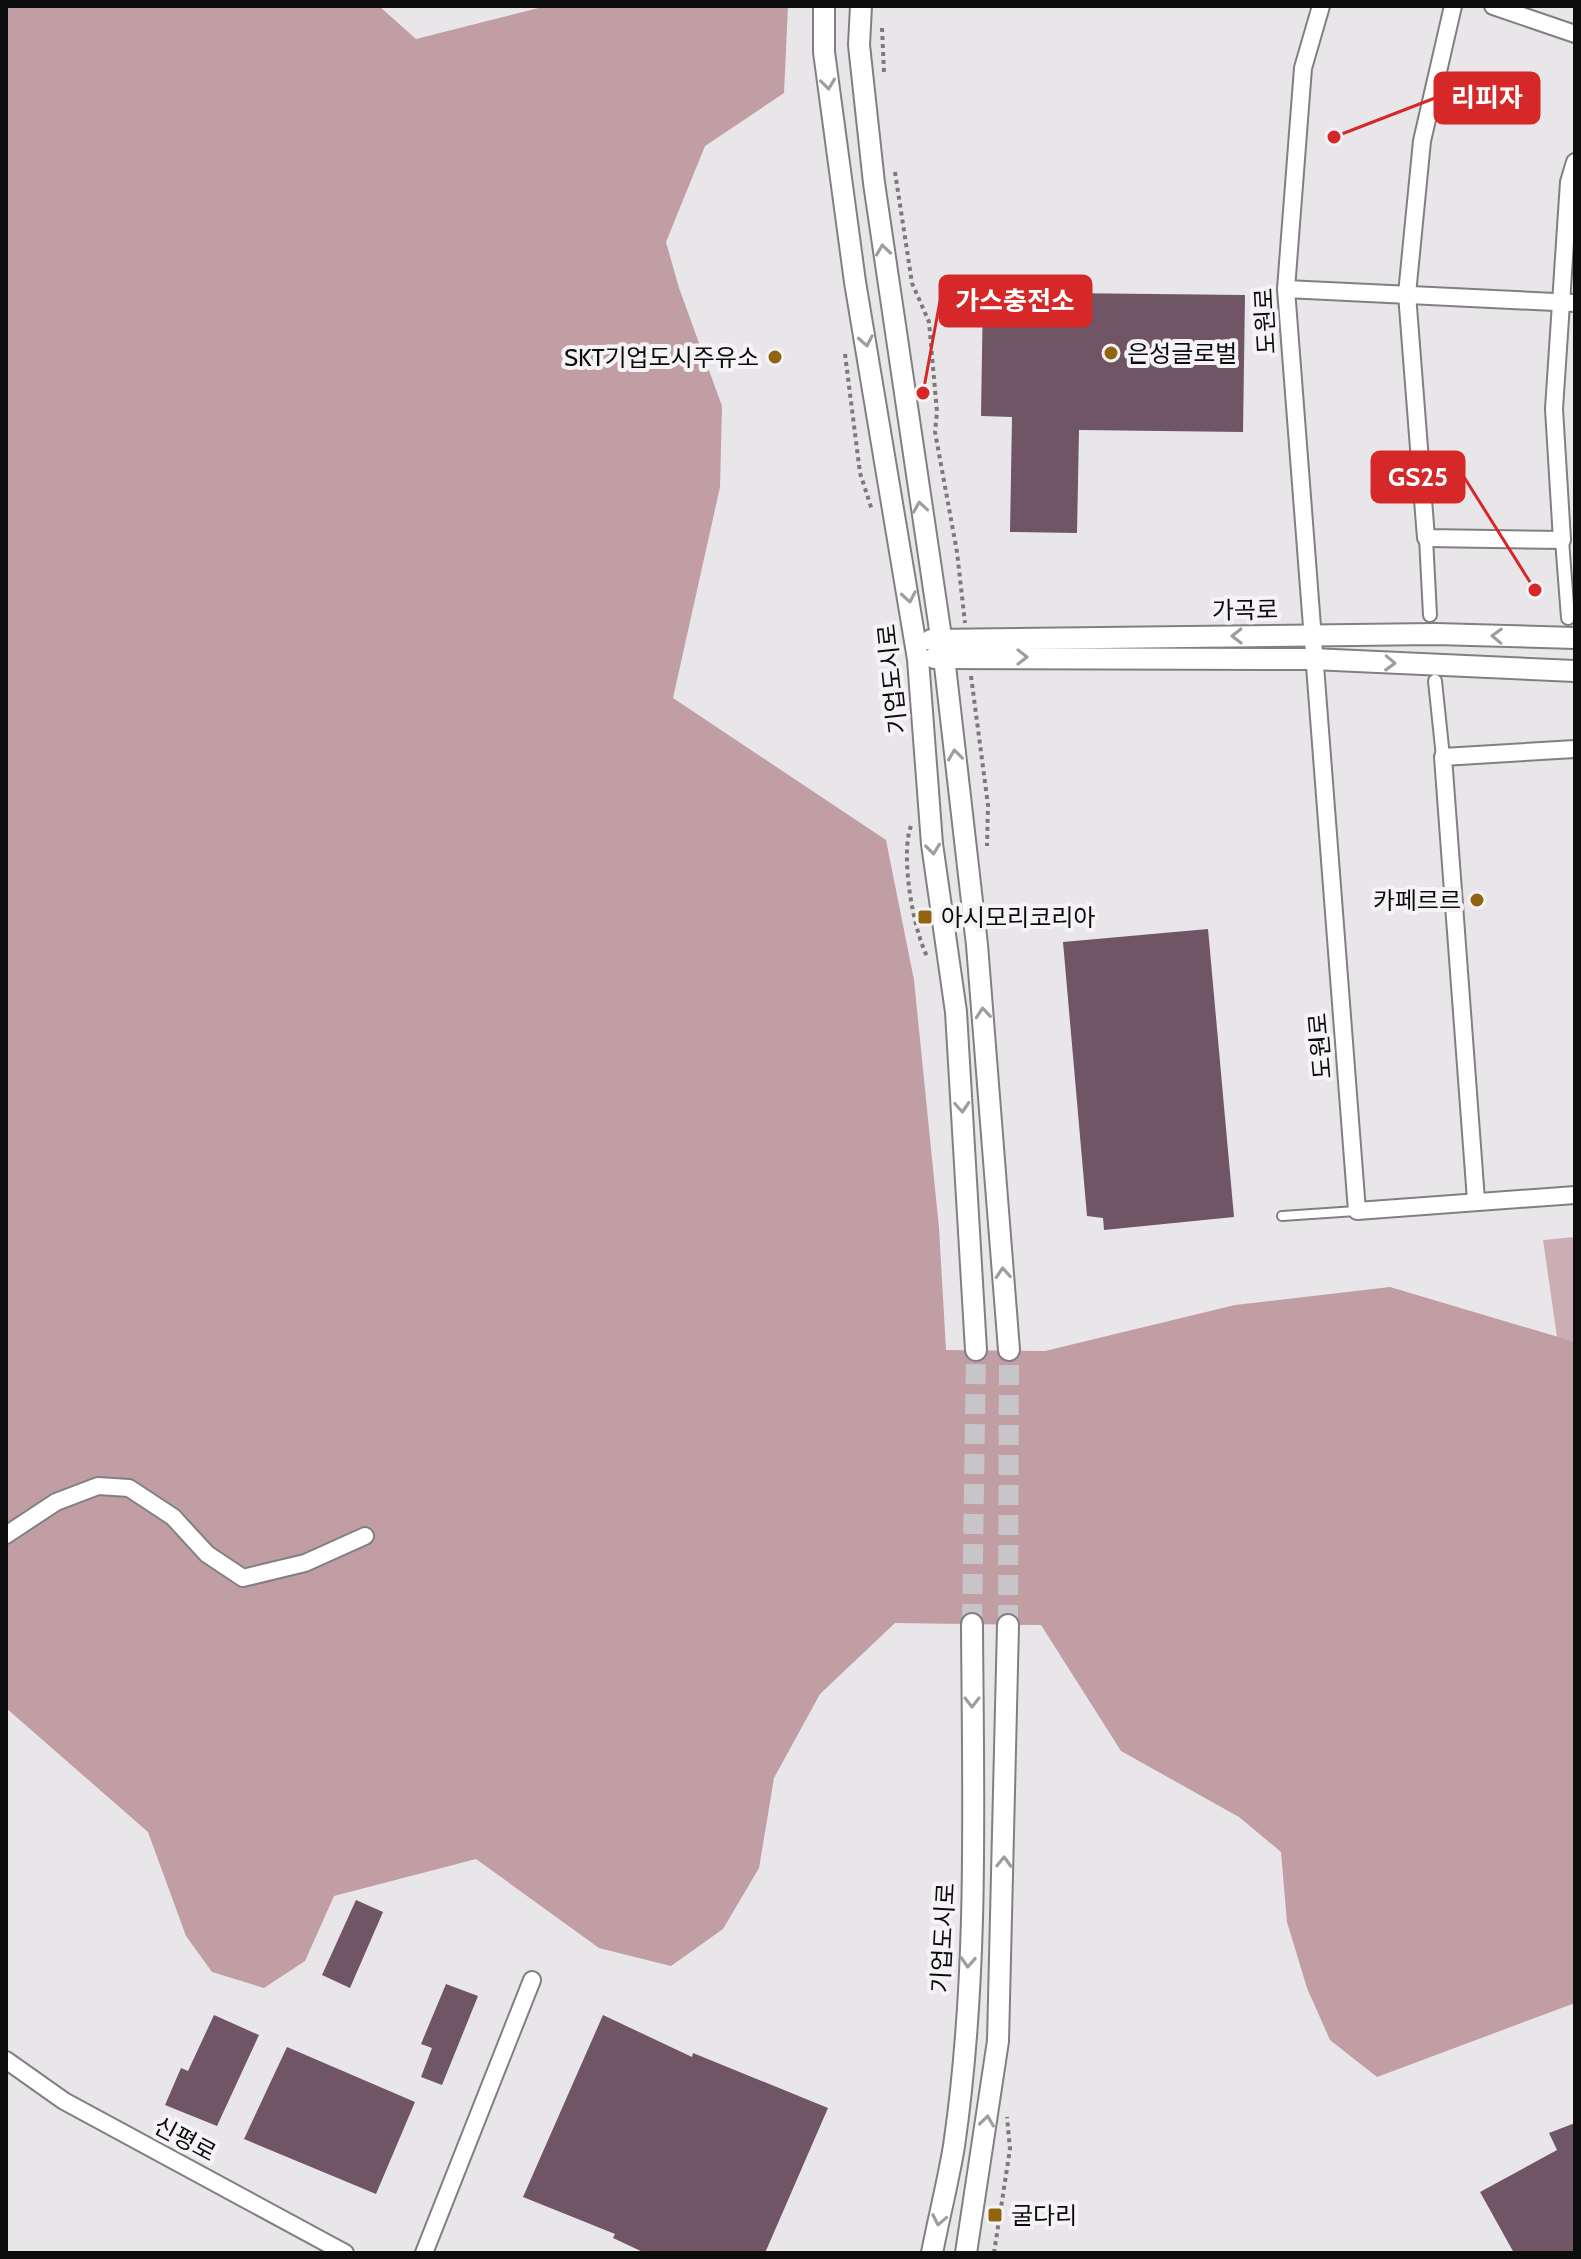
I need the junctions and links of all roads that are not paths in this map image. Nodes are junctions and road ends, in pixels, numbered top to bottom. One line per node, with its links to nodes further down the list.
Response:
1 (824, 6): 17 (street, 기업도시로, one-way to 17)
2 (861, 6): 16 (street, one-way to 2)
3 (1321, 6): 8 (street, 도원로)
4 (1453, 6): 9 (street)
5 (1493, 6): 6 (street)
6 (1575, 34)
7 (1575, 162): 10 (street)
8 (1286, 289): 9 (street); 15 (street, 도원로)
9 (1407, 294): 10 (street); 11 (street)
10 (1567, 302): 12 (street)
11 (1426, 538): 12 (street); 13 (street)
12 (1562, 540): 14 (street)
13 (1430, 615)
14 (1572, 628): 15 (street, 가곡로, one-way to 15)
15 (1311, 635): 16 (street, 가곡로, one-way to 16); 18 (street, 도원로)
16 (943, 648): 17 (street, 가곡로); 18 (street, 가곡로, one-way to 18); 28 (street, one-way to 16)
17 (917, 650): 27 (street, 기업도시로, one-way to 27)
18 (1312, 659): 19 (street, 가곡로, one-way to 19); 25 (street, 도원로)
19 (1575, 671)
20 (1435, 681): 22 (street)
21 (1575, 749): 22 (street)
22 (1443, 757): 24 (street)
23 (1575, 1195): 24 (street)
24 (1476, 1200): 25 (street)
25 (1357, 1211): 26 (lane)
26 (1282, 1216)
27 (976, 1350)
28 (1009, 1350)
29 (6, 1535): 30 (street)
30 (365, 1536)
31 (972, 1624): 37 (street, 기업도시로, one-way to 37)
32 (1008, 1625): 38 (street, one-way to 32)
33 (532, 1980): 36 (street)
34 (6, 2060): 35 (street, 신평로)
35 (345, 2253)
36 (424, 2253)
37 (932, 2253)
38 (966, 2253)

